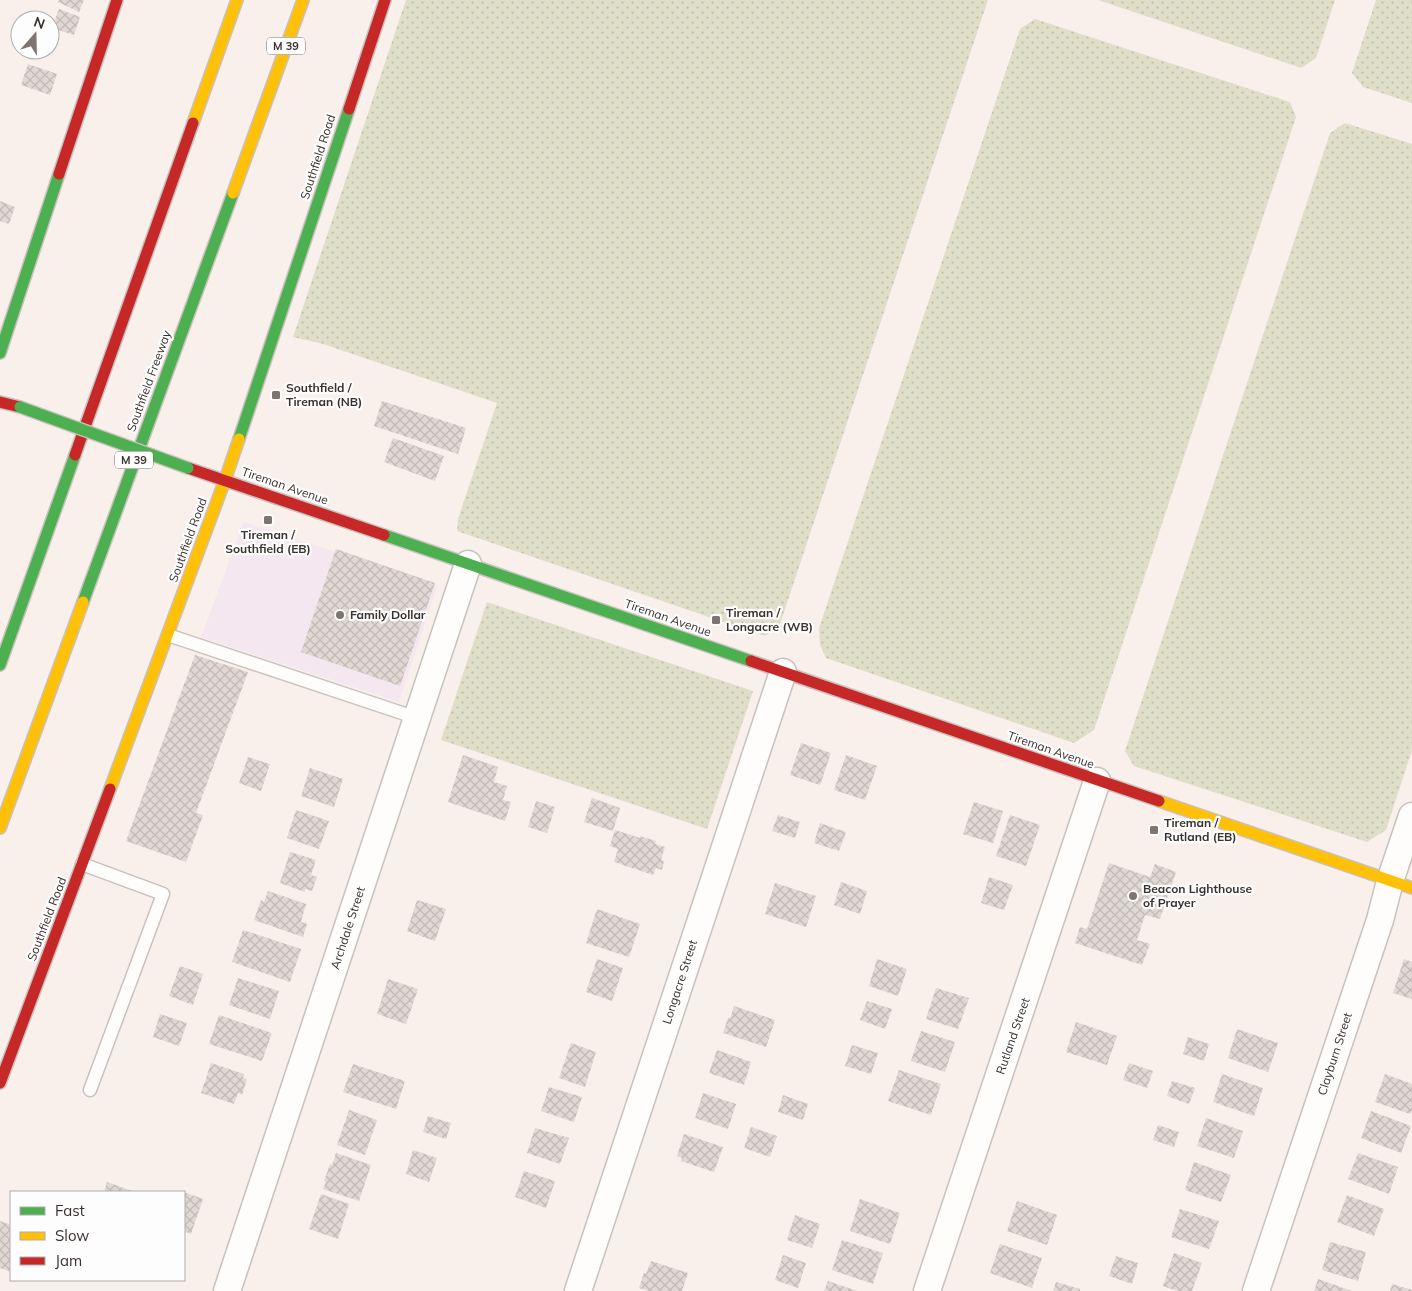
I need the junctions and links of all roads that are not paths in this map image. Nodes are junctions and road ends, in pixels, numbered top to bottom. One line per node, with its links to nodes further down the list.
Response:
1 (118, 0): 5 (main road)
2 (237, 0): 10 (main road)
3 (303, 0): 15 (main road, Southfield Freeway / M 39)
4 (385, 0): 7 (main road, Southfield Road)
5 (0, 353)
6 (0, 402): 7 (main road, Tireman Avenue, bridge)
7 (225, 480): 8 (main road, Tireman Avenue); 9 (main road, Southfield Road)
8 (468, 564): 11 (main road, Tireman Avenue); 12 (street, Archdale Street)
9 (168, 636): 12 (lane); 16 (main road, Southfield Road)
10 (0, 664)
11 (783, 672): 13 (main road, Tireman Avenue); 21 (street, Longacre Street)
12 (417, 718): 20 (street, Archdale Street)
13 (1097, 781): 17 (main road, Tireman Avenue); 22 (street, Rutland Street)
14 (1412, 816): 17 (street, Clayburn Street)
15 (0, 828)
16 (82, 864): 18 (main road, Southfield Road); 19 (lane)
17 (1401, 885): 23 (street, Clayburn Street)
18 (0, 1083)
19 (90, 1090)
20 (227, 1291)
21 (578, 1291)
22 (927, 1291)
23 (1256, 1291)

